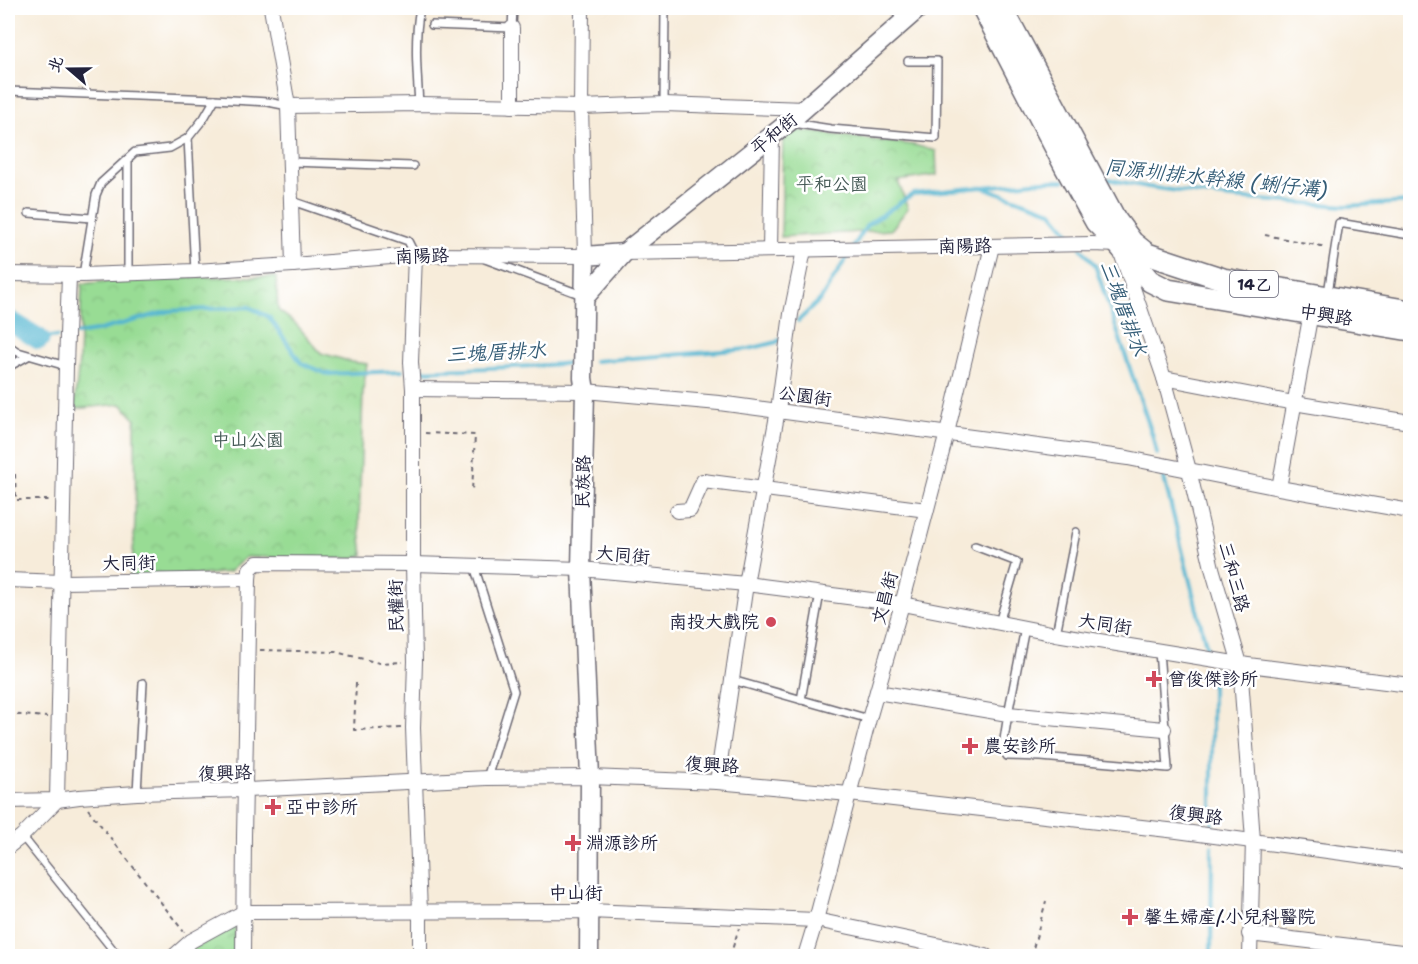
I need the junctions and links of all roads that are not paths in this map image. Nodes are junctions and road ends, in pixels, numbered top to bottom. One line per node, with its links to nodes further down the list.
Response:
1 (271, 8): 17 (street)
2 (420, 8): 15 (lane)
3 (513, 8): 11 (lane)
4 (582, 8): 19 (street, 民族路)
5 (665, 8): 16 (lane)
6 (919, 8): 9 (main road, 平和街)
7 (983, 8): 27 (main road, 中興路 / 14乙)
8 (1002, 8): 27 (main road, 中興路 / 14乙)
9 (898, 14): 20 (main road, 平和街)
10 (432, 25): 11 (lane)
11 (512, 28): 18 (street)
12 (908, 61): 21 (lane)
13 (8, 91): 14 (lane)
14 (215, 99): 17 (lane); 23 (lane)
15 (419, 104): 17 (street); 18 (street)
16 (664, 104): 19 (street); 20 (street)
17 (288, 106): 25 (street)
18 (512, 106): 19 (street)
19 (581, 107): 41 (street, 民族路)
20 (805, 109): 21 (main road, 平和街)
21 (789, 122): 22 (main road, 平和街)
22 (772, 136): 35 (street); 37 (main road, 平和街)
23 (188, 138): 24 (lane); 43 (lane)
24 (128, 159): 30 (lane); 44 (lane)
25 (290, 162): 26 (lane); 28 (street)
26 (413, 166)
27 (1084, 180): 31 (main road, 中興路 / 14乙); 33 (main road, 中興路 / 14乙)
28 (292, 201): 39 (lane); 42 (street)
29 (29, 213): 30 (lane)
30 (92, 218): 46 (lane)
31 (1115, 219): 33 (street, 三和三路); 38 (main road, 中興路 / 14乙)
32 (1410, 235): 49 (lane)
33 (1118, 244): 34 (street, 南陽路); 38 (street); 47 (main road, 中興路 / 14乙); 56 (street, 三和三路)
34 (992, 246): 36 (street, 南陽路); 62 (street, 文昌街)
35 (770, 250): 36 (street, 南陽路); 37 (street, 南陽路)
36 (804, 250): 60 (street)
37 (624, 253): 41 (main road, 南陽路); 48 (main road, 平和街)
38 (1147, 254): 47 (main road, 中興路 / 14乙)
39 (415, 255): 40 (street, 南陽路); 42 (street, 南陽路); 57 (street, 民權街)
40 (474, 255): 41 (street, 南陽路); 48 (lane)
41 (585, 256): 48 (main road, 民族路)
42 (293, 265): 43 (street, 南陽路)
43 (195, 271): 44 (street, 南陽路)
44 (128, 273): 46 (street, 南陽路)
45 (8, 274): 46 (street, 南陽路)
46 (76, 275): 54 (street)
47 (1222, 289): 49 (main road, 中興路 / 14乙)
48 (586, 296): 58 (main road, 民族路)
49 (1317, 300): 50 (main road, 中興路 / 14乙); 51 (main road, 中興路 / 14乙); 59 (street)
50 (1410, 311)
51 (1410, 330)
52 (8, 345): 53 (lane)
53 (28, 356): 54 (lane); 55 (lane)
54 (66, 366): 76 (street)
55 (8, 367)
56 (1164, 378): 59 (street); 63 (street, 三和三路)
57 (413, 389): 58 (street, 公園街); 71 (street, 民權街)
58 (585, 391): 60 (street, 公園街); 73 (main road, 民族路)
59 (1294, 403): 61 (street); 64 (street)
60 (778, 410): 62 (street, 公園街); 65 (street)
61 (1410, 422)
62 (947, 433): 63 (street, 公園街); 66 (street, 文昌街)
63 (1190, 470): 64 (street, 公園街); 84 (street, 三和三路)
64 (1280, 488): 68 (street, 公園街)
65 (764, 489): 66 (street); 67 (street); 77 (street)
66 (927, 510): 79 (street, 文昌街)
67 (677, 511)
68 (1410, 511)
69 (1076, 532): 82 (lane)
70 (975, 546): 80 (lane)
71 (413, 564): 72 (street, 大同街); 74 (street, 大同街); 95 (street, 民權街)
72 (474, 566): 73 (street, 大同街); 94 (lane)
73 (581, 569): 77 (street, 大同街); 93 (main road, 民族路)
74 (249, 579): 76 (street, 大同街); 97 (street)
75 (8, 580): 76 (street, 大同街)
76 (62, 582): 100 (street)
77 (746, 584): 78 (street, 大同街); 85 (street)
78 (820, 593): 79 (street, 大同街); 89 (lane)
79 (903, 604): 80 (street, 大同街); 88 (street, 文昌街)
80 (999, 624): 81 (street, 大同街)
81 (1025, 628): 82 (street, 大同街); 90 (lane)
82 (1056, 634): 83 (street, 大同街)
83 (1159, 651): 84 (street, 大同街); 92 (lane)
84 (1240, 664): 87 (street, 大同街); 103 (street, 三和三路)
85 (732, 680): 89 (lane); 96 (street)
86 (142, 683): 98 (lane)
87 (1410, 686)
88 (877, 692): 90 (street); 91 (street, 文昌街)
89 (801, 700): 91 (lane)
90 (1008, 714): 92 (street); 92 (lane)
91 (869, 719): 99 (street, 文昌街)
92 (1164, 729)
93 (590, 777): 94 (street, 復興路); 96 (street, 復興路); 106 (main road, 民族路)
94 (487, 778): 95 (street, 復興路)
95 (416, 782): 97 (street, 復興路); 108 (street, 民權街)
96 (717, 782): 99 (street, 復興路)
97 (245, 790): 98 (street, 復興路); 107 (street)
98 (137, 793): 100 (street, 復興路)
99 (849, 794): 103 (street, 復興路); 109 (street, 文昌街)
100 (57, 800): 101 (street, 復興路); 102 (street)
101 (8, 801)
102 (22, 836): 104 (street); 112 (lane)
103 (1253, 840): 105 (street, 復興路); 110 (street, 三和三路)
104 (8, 848)
105 (1410, 862)
106 (588, 911): 108 (street, 中山街); 109 (street, 中山街); 116 (main road, 民族路)
107 (244, 912): 108 (street, 中山街); 113 (street, 中山街); 114 (street)
108 (420, 912): 115 (street, 民權街)
109 (816, 920): 117 (street, 文昌街); 118 (street, 中山街)
110 (1249, 934): 111 (street); 119 (street, 三和三路)
111 (1410, 953)
112 (118, 957)
113 (174, 957)
114 (243, 957)
115 (420, 957)
116 (589, 957)
117 (804, 957)
118 (986, 957)
119 (1250, 957)

